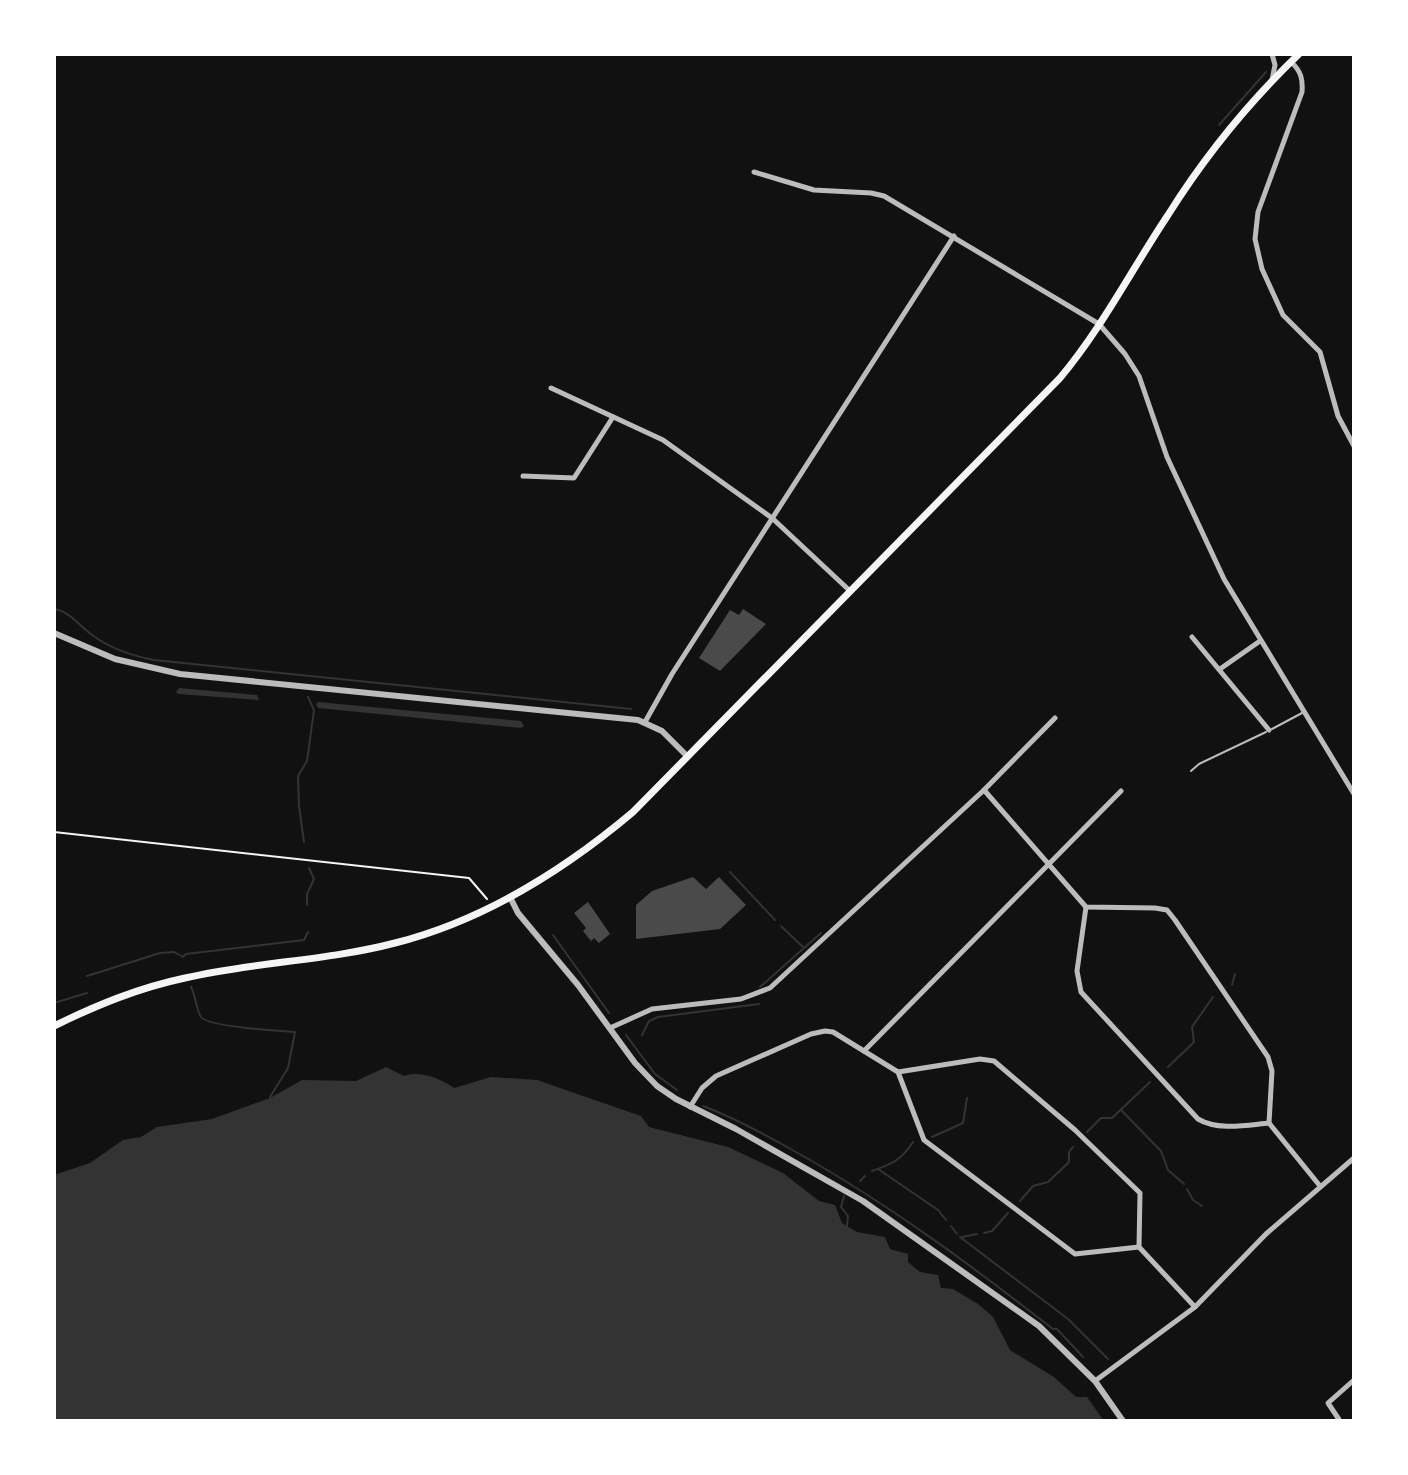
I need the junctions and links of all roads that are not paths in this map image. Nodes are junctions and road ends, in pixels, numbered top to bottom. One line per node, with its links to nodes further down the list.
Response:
1 (1272, 54): 4 (street)
2 (1299, 54): 3 (main road)
3 (1291, 62): 4 (main road); 10 (street)
4 (1272, 83): 7 (main road)
5 (754, 172): 6 (street)
6 (954, 236): 7 (street); 12 (street)
7 (1099, 324): 13 (main road); 16 (street)
8 (551, 388): 9 (street)
9 (613, 417): 11 (street); 12 (street)
10 (1354, 446)
11 (523, 476)
12 (772, 518): 13 (street); 20 (street)
13 (849, 590): 22 (main road)
14 (54, 633): 20 (street)
15 (1192, 637): 17 (street)
16 (1260, 641): 17 (street); 18 (street)
17 (1220, 669): 21 (street)
18 (1303, 713): 21 (lane); 26 (street)
19 (1055, 718): 24 (street)
20 (645, 722): 22 (street)
21 (1269, 730): 23 (lane)
22 (687, 756): 28 (main road)
23 (1191, 771)
24 (984, 790): 27 (street); 31 (street)
25 (1121, 791): 27 (street)
26 (1354, 794)
27 (1049, 864): 29 (street); 32 (street)
28 (510, 897): 30 (main road); 31 (street)
29 (1086, 907): 35 (street); 35 (street)
30 (54, 1026)
31 (610, 1028): 34 (street)
32 (864, 1051): 33 (street); 34 (street)
33 (898, 1072): 38 (street); 38 (street)
34 (690, 1107): 41 (street)
35 (1269, 1123): 37 (street)
36 (1354, 1158): 37 (street)
37 (1320, 1186): 39 (street)
38 (1139, 1247): 39 (street)
39 (1195, 1307): 41 (street)
40 (1354, 1380): 43 (street)
41 (1095, 1381): 42 (street)
42 (1123, 1421)
43 (1340, 1421)

